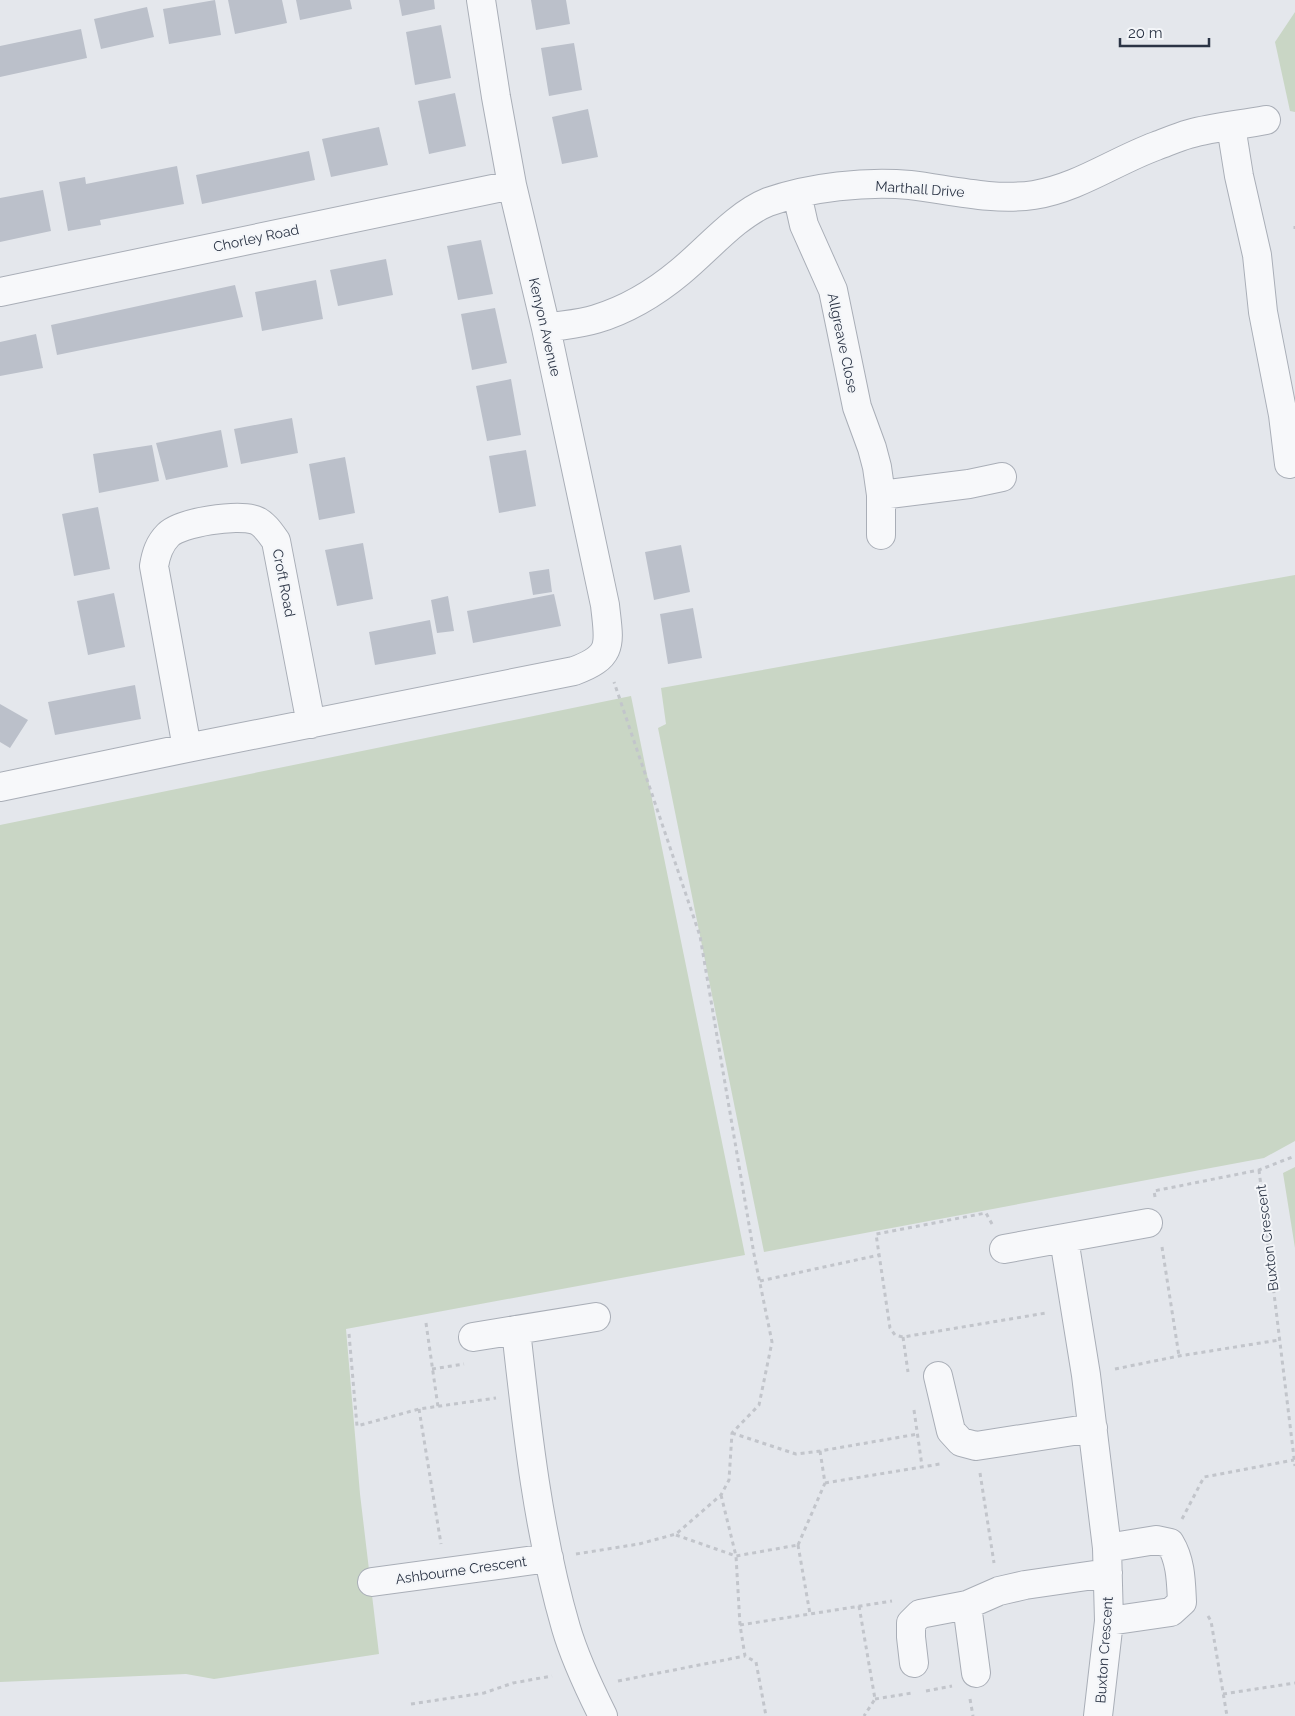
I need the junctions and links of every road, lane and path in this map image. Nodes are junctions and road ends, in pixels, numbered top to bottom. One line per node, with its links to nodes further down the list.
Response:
1 (481, 0): 4 (street, Kenyon Avenue)
2 (1266, 120): 3 (street, Marthall Drive)
3 (1231, 126): 5 (street, Marthall Drive); 8 (street)
4 (512, 185): 6 (street, Chorley Road); 7 (street, Kenyon Avenue)
5 (797, 194): 7 (street, Marthall Drive); 10 (street, Allgreave Close)
6 (0, 292)
7 (546, 328): 12 (street, Kenyon Avenue)
8 (1289, 464)
9 (1002, 476): 10 (street)
10 (880, 495): 11 (street, Allgreave Close)
11 (882, 535)
12 (605, 653): 13 (street); 22 (path)
13 (311, 724): 14 (street); 14 (street, Croft Road)
14 (187, 748): 15 (street)
15 (0, 787)
16 (1295, 1156): 17 (path)
17 (1259, 1170): 18 (path, Buxton Crescent); 29 (path, Buxton Crescent)
18 (1155, 1221): 19 (street); 30 (path)
19 (1064, 1238): 20 (street); 23 (street, Buxton Crescent)
20 (1004, 1249): 21 (path)
21 (879, 1255): 22 (path); 23 (path)
22 (760, 1280): 37 (path)
23 (1076, 1308): 31 (street, Buxton Crescent)
24 (596, 1317): 26 (street)
25 (426, 1323): 34 (path)
26 (516, 1330): 28 (street); 33 (street)
27 (349, 1334): 35 (path)
28 (473, 1337)
29 (1279, 1340): 30 (path); 41 (path, Buxton Crescent)
30 (1179, 1356): 31 (path)
31 (1086, 1375): 36 (street, Buxton Crescent)
32 (938, 1376): 39 (street)
33 (523, 1394): 34 (path); 50 (street)
34 (438, 1407): 35 (path)
35 (419, 1410): 52 (path)
36 (1093, 1428): 39 (street); 51 (street, Buxton Crescent)
37 (732, 1433): 40 (path); 45 (path)
38 (918, 1434): 40 (path)
39 (976, 1446): 54 (path)
40 (820, 1451): 44 (path)
41 (1294, 1460): 43 (path, Buxton Crescent); 47 (path)
42 (941, 1464): 44 (path)
43 (1295, 1466)
44 (825, 1483): 48 (path)
45 (721, 1495): 46 (path); 49 (path)
46 (676, 1534): 49 (path); 50 (path)
47 (1170, 1544): 51 (street); 55 (street)
48 (798, 1545): 49 (path); 58 (path)
49 (736, 1556): 61 (path)
50 (549, 1558): 52 (street, Ashbourne Crescent); 65 (street)
51 (1107, 1561): 54 (street); 60 (street, Buxton Crescent)
52 (445, 1571): 53 (street, Ashbourne Crescent)
53 (372, 1582)
54 (999, 1591): 56 (street)
55 (1182, 1602): 60 (street); 67 (path)
56 (967, 1605): 59 (street); 64 (street)
57 (859, 1606): 58 (path); 59 (path); 71 (path)
58 (810, 1614): 61 (path)
59 (920, 1614): 63 (street)
60 (1109, 1621): 72 (street, Buxton Crescent)
61 (740, 1625): 62 (path)
62 (745, 1656): 65 (path); 70 (path)
63 (914, 1664)
64 (976, 1674)
65 (585, 1679): 68 (path); 69 (street)
66 (1295, 1683): 67 (path)
67 (1223, 1694): 73 (path)
68 (411, 1704)
69 (602, 1716)
70 (766, 1716)
71 (864, 1716)
72 (1098, 1716)
73 (1227, 1716)

